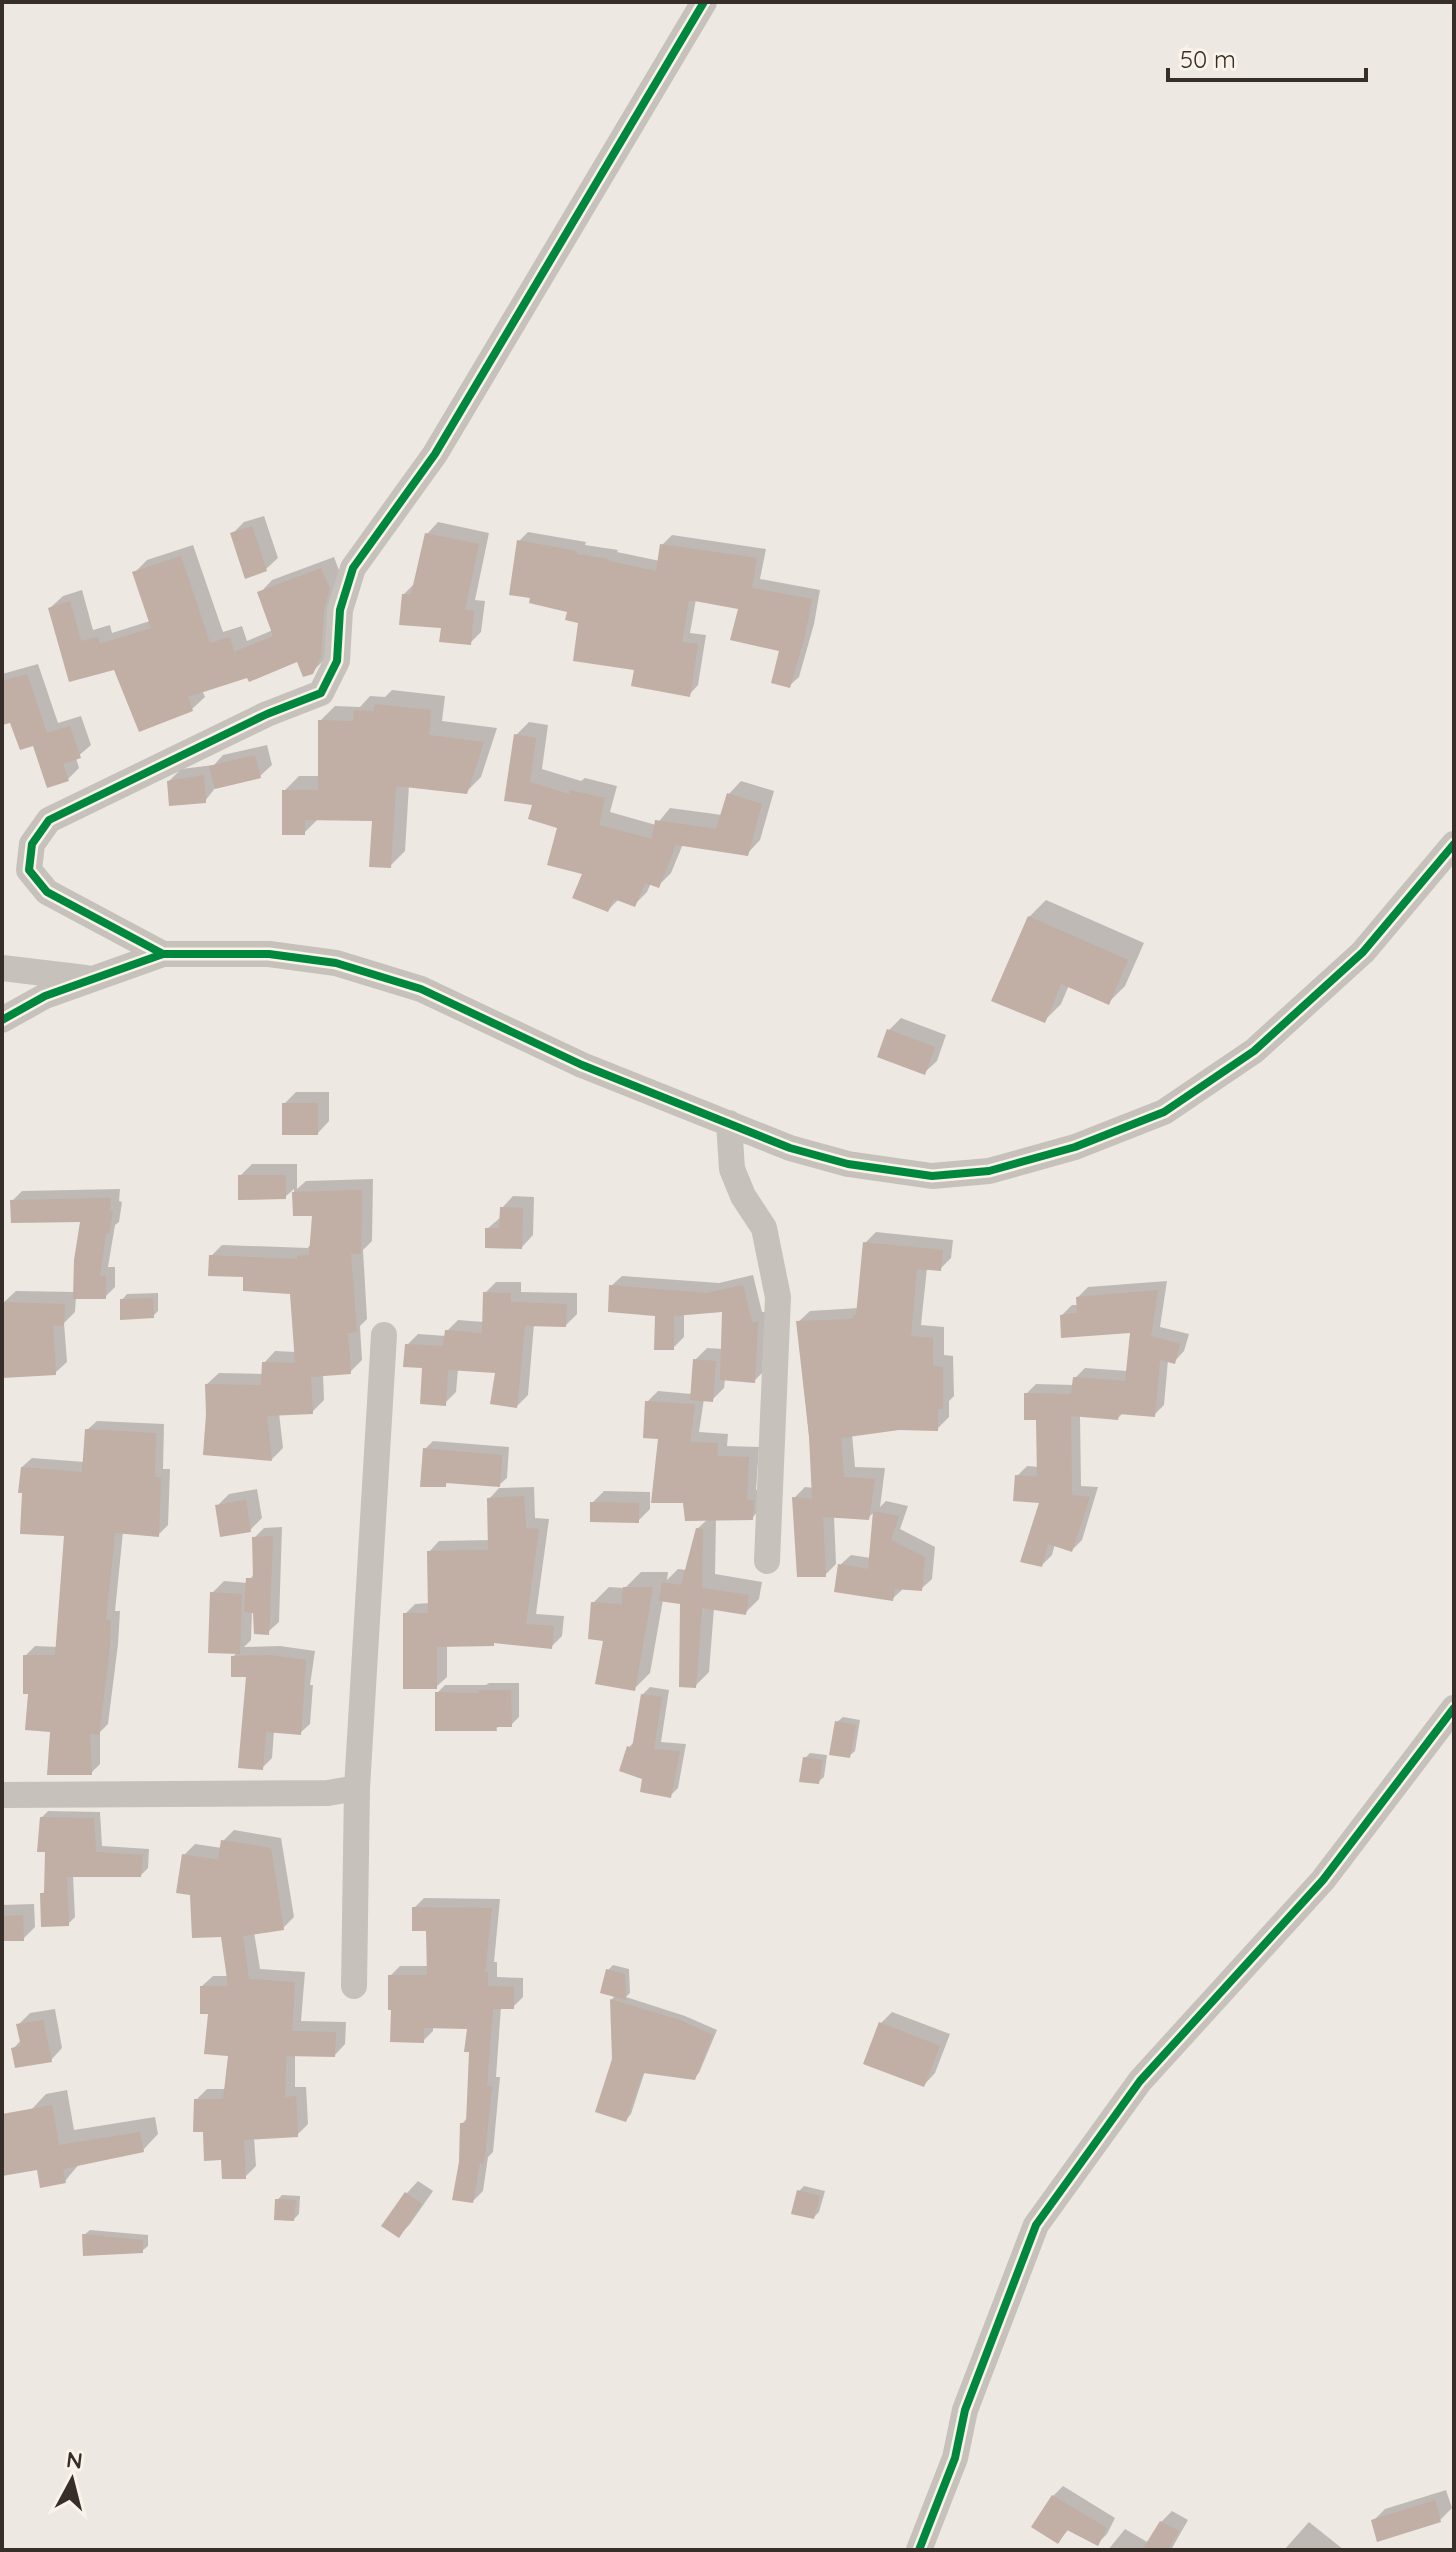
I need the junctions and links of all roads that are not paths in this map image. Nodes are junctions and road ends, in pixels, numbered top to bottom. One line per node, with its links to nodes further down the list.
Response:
1 (704, 2): 3 (street)
2 (1454, 844): 7 (street)
3 (163, 954): 5 (street); 7 (street)
4 (2, 968): 5 (street)
5 (90, 979): 6 (street)
6 (2, 1020)
7 (729, 1123): 9 (street)
8 (384, 1335): 11 (street)
9 (767, 1561)
10 (1454, 1708): 14 (street)
11 (357, 1788): 12 (street); 13 (street)
12 (2, 1795)
13 (354, 1986)
14 (919, 2550)

